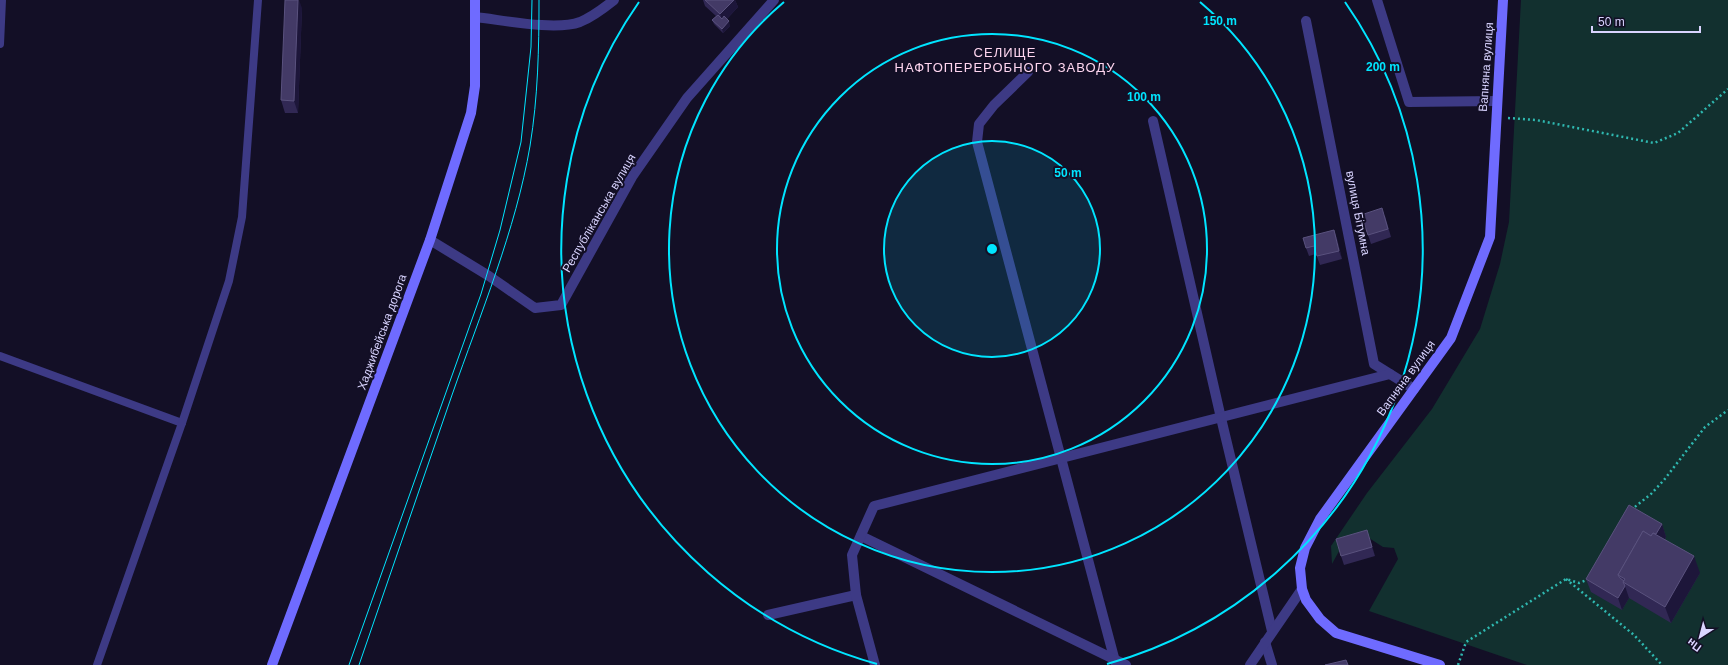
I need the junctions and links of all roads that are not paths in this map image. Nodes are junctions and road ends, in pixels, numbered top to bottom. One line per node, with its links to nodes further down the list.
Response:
1 (2, 0): 10 (lane)
2 (258, 0): 19 (lane)
3 (475, 0): 8 (street, Хаджибейська дорога)
4 (614, 0): 8 (street)
5 (774, 0): 14 (street, Республіканська вулиця)
6 (1377, 0): 12 (street)
7 (1503, 0): 12 (street, Вапняна вулиця)
8 (475, 17): 14 (street, Хаджибейська дорога)
9 (1306, 21): 16 (street, вулиця Бітумна)
10 (0, 44)
11 (1028, 72): 20 (street)
12 (1496, 101): 17 (street, Вапняна вулиця)
13 (1153, 121): 18 (street)
14 (430, 240): 29 (street, Хаджибейська дорога)
15 (0, 356): 19 (lane)
16 (1390, 374): 17 (street, вулиця Бітумна); 18 (street)
17 (1414, 389): 22 (street, Вапняна вулиця)
18 (1221, 418): 20 (street); 25 (street)
19 (182, 423): 28 (lane)
20 (1062, 459): 21 (street); 27 (street)
21 (861, 536): 23 (street); 27 (street)
22 (1302, 589): 25 (street); 34 (street, Вапняна вулиця)
23 (856, 595): 24 (street); 30 (street)
24 (768, 615)
25 (1272, 631): 26 (street)
26 (1265, 642): 32 (street); 33 (street)
27 (1115, 661): 31 (street)
28 (98, 665)
29 (272, 665)
30 (875, 665)
31 (1126, 665)
32 (1250, 665)
33 (1272, 665)
34 (1440, 665)

